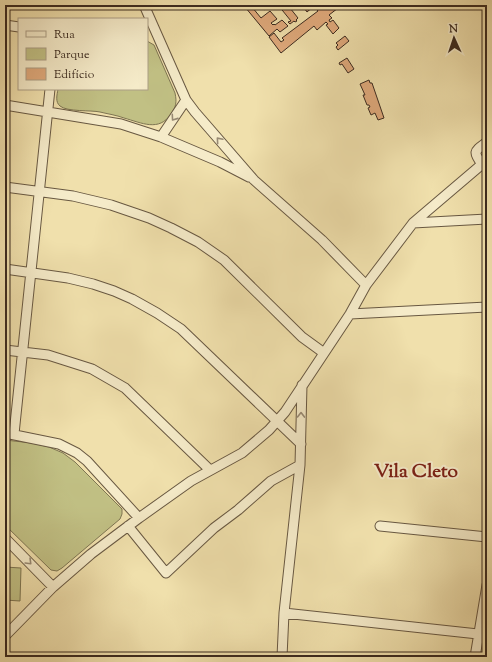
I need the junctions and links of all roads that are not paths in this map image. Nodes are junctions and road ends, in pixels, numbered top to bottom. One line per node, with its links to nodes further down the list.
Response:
1 (144, 5): 2 (street)
2 (148, 18)
3 (148, 19): 6 (street)
4 (5, 25): 5 (street)
5 (18, 28)
6 (152, 33): 8 (street)
7 (50, 90): 10 (street)
8 (186, 100): 11 (street, one-way to 11); 13 (street, one-way to 8)
9 (5, 105): 10 (street)
10 (47, 111): 11 (street); 18 (street)
11 (161, 137): 14 (street)
12 (487, 142): 15 (street)
13 (230, 152): 14 (street); 16 (street)
14 (220, 162): 16 (street)
15 (484, 162): 20 (street)
16 (254, 180): 23 (street)
17 (5, 187): 18 (street)
18 (38, 192): 22 (street); 28 (street)
19 (487, 218): 20 (street)
20 (413, 223): 23 (street)
21 (5, 269): 22 (street)
22 (30, 273): 27 (street); 30 (street)
23 (366, 285): 25 (street)
24 (487, 307): 25 (street)
25 (350, 314): 28 (street)
26 (5, 350): 27 (street)
27 (22, 352): 31 (street); 34 (street)
28 (324, 353): 29 (street)
29 (302, 385): 30 (street); 32 (street, one-way to 29)
30 (277, 422): 32 (street); 34 (street)
31 (10, 434): 35 (street)
32 (301, 444): 33 (street)
33 (300, 465): 36 (street); 42 (street)
34 (210, 470): 35 (street)
35 (139, 518): 36 (street)
36 (128, 526): 41 (street)
37 (380, 526): 38 (street)
38 (487, 537)
39 (5, 538): 41 (street, one-way to 41)
40 (487, 585): 43 (street)
41 (53, 586): 44 (street)
42 (284, 613): 43 (street); 45 (street)
43 (478, 634): 46 (street)
44 (5, 636)
45 (282, 657)
46 (475, 657)

